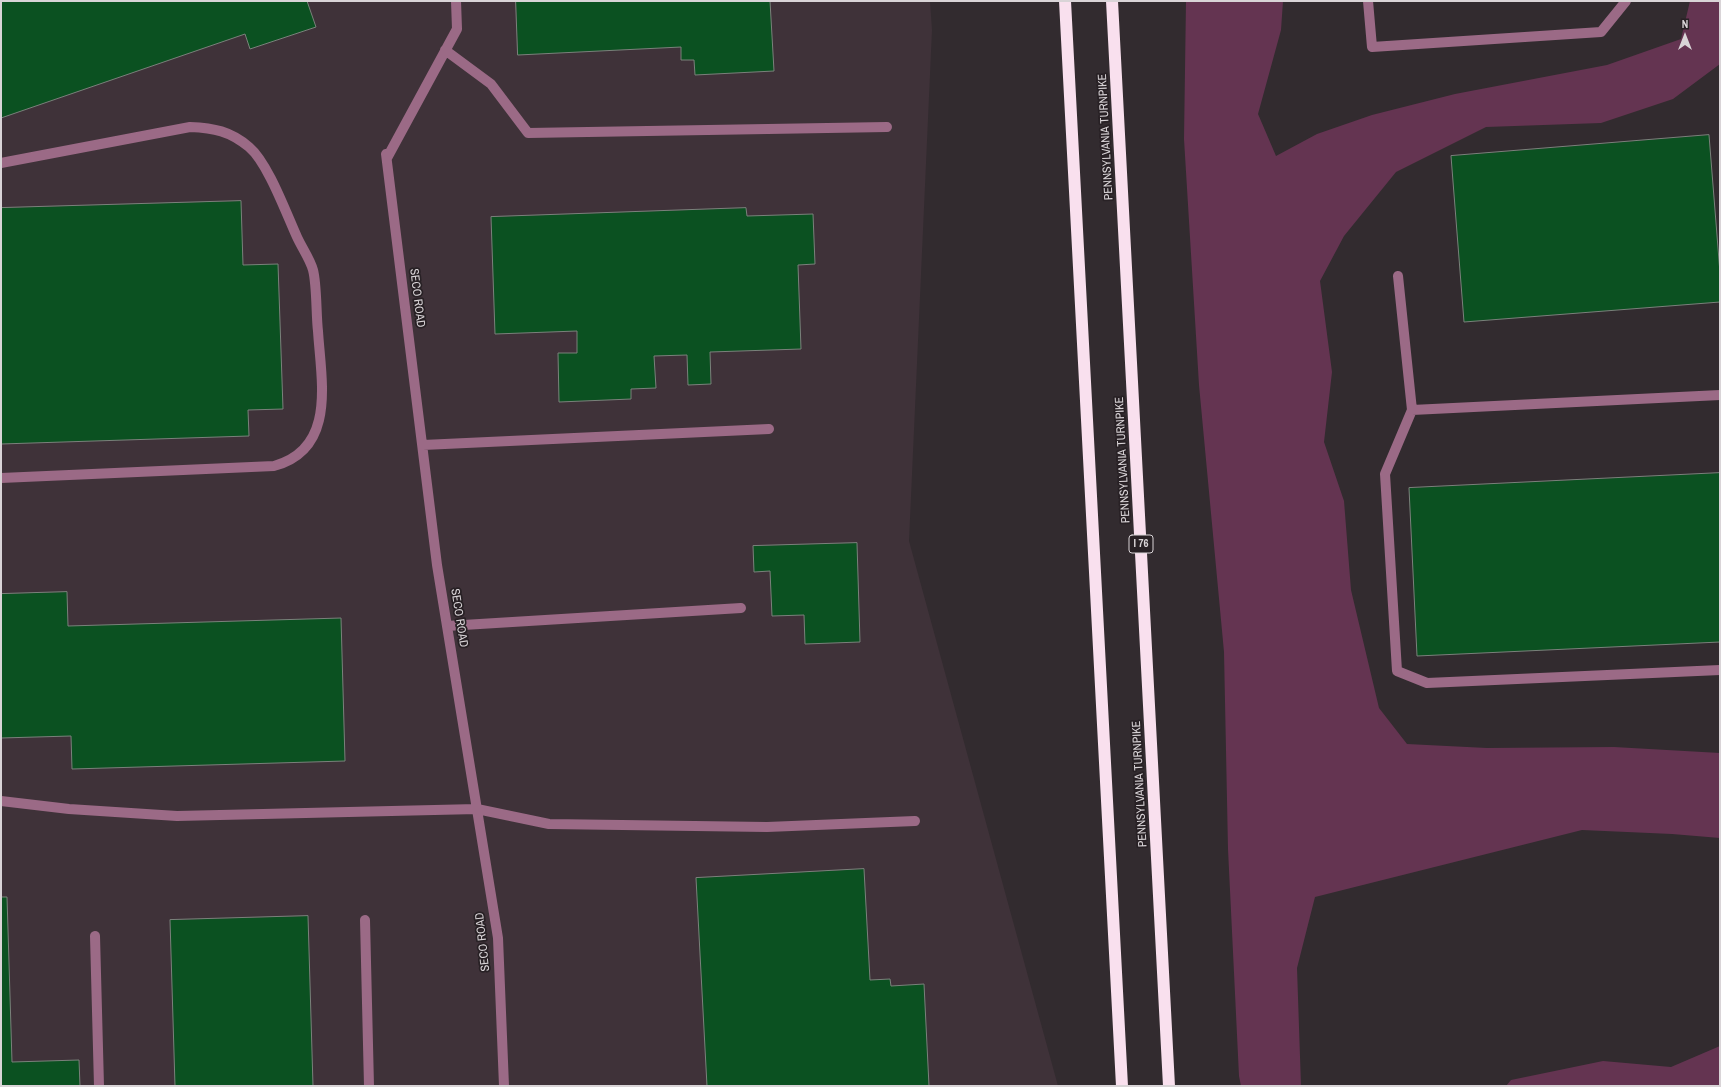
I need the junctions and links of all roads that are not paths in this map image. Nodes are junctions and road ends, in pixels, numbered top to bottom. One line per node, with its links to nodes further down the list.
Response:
1 (456, 1): 6 (lane)
2 (1065, 1): 26 (highway)
3 (1112, 1): 27 (highway, PENNSYLVANIA TURNPIKE / I 76)
4 (1368, 1): 5 (lane)
5 (1626, 1)
6 (445, 50): 7 (lane); 13 (lane, SECO ROAD)
7 (887, 127)
8 (1, 164): 14 (lane)
9 (1398, 276): 11 (lane)
10 (1720, 395): 11 (lane)
11 (1412, 410): 17 (lane)
12 (769, 429): 13 (lane)
13 (423, 445): 16 (lane, SECO ROAD)
14 (1, 478)
15 (741, 608): 16 (lane)
16 (447, 626): 19 (lane, SECO ROAD)
17 (1720, 670)
18 (1, 801): 19 (lane)
19 (477, 809): 20 (lane); 25 (lane, SECO ROAD)
20 (915, 821)
21 (365, 920): 24 (lane)
22 (95, 936): 23 (lane)
23 (100, 1086)
24 (369, 1086)
25 (504, 1086)
26 (1122, 1086)
27 (1170, 1086)

